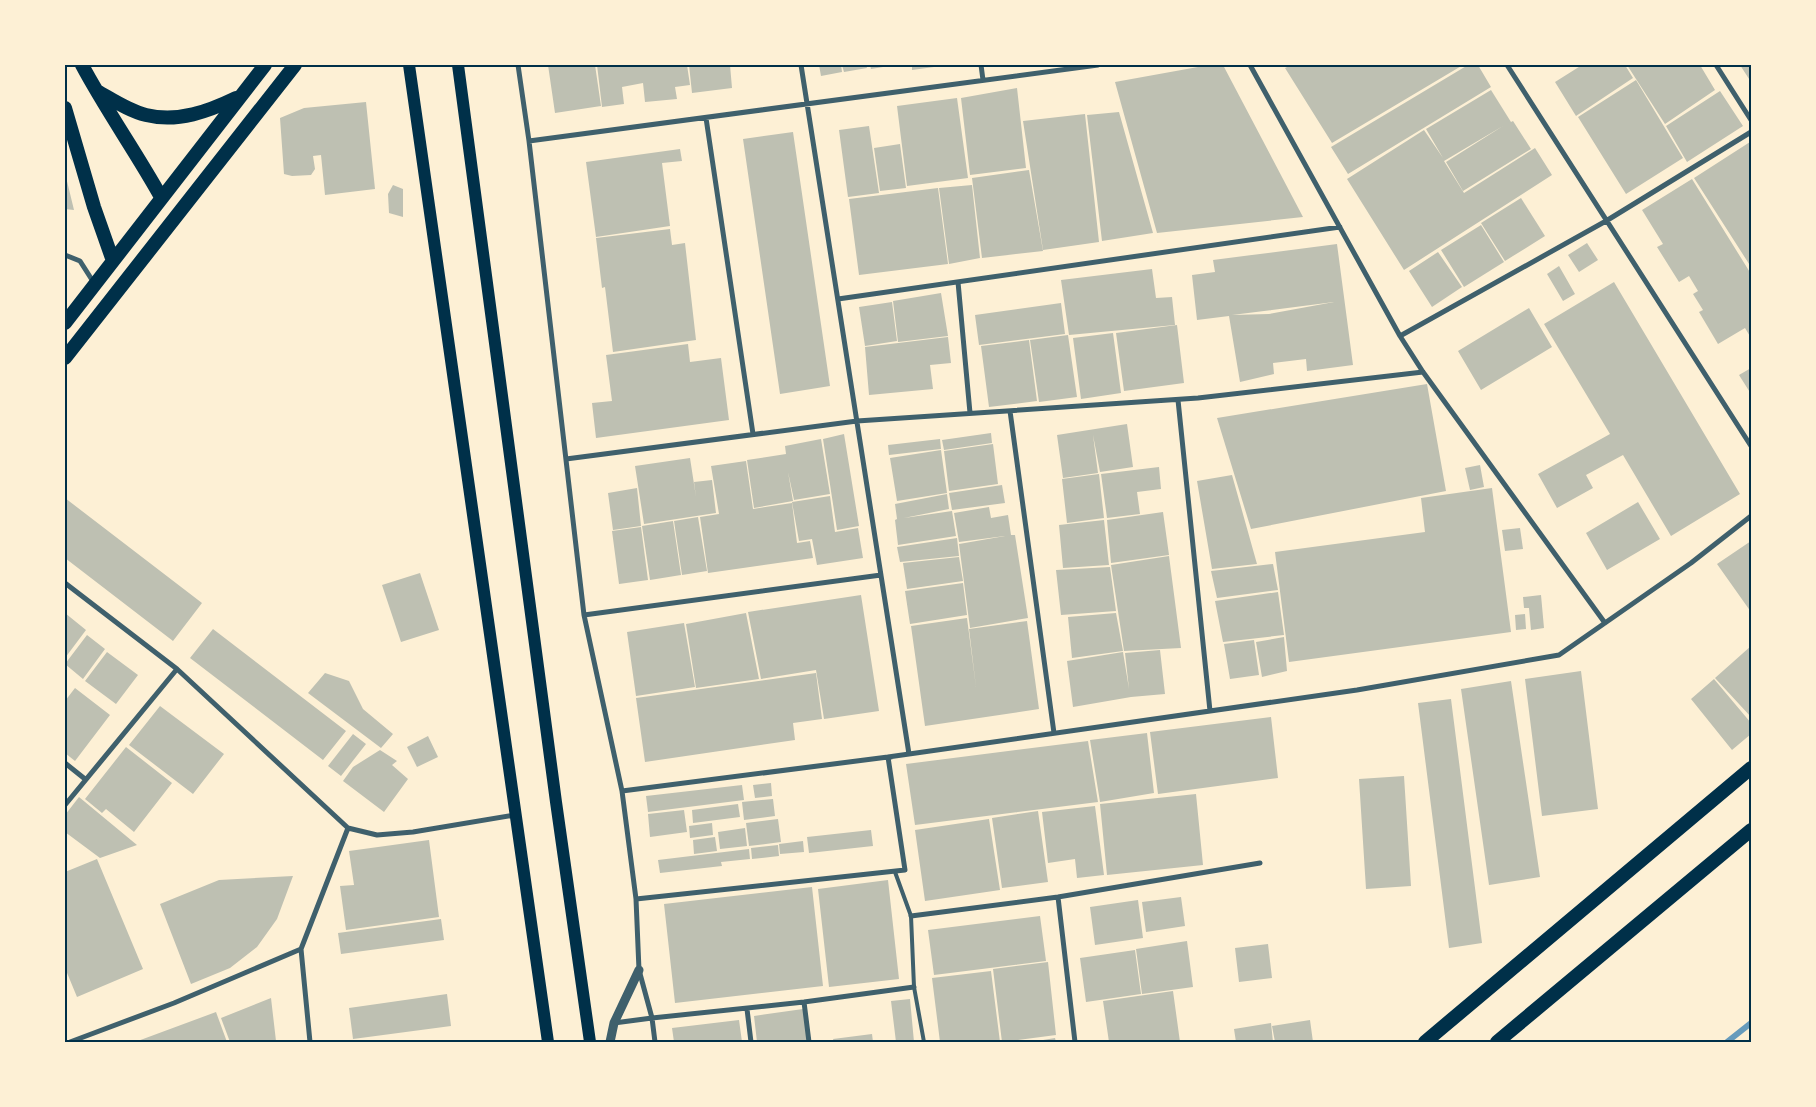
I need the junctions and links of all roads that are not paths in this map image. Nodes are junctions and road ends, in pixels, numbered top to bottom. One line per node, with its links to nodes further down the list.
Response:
1 (82, 65): 14 (highway)
2 (264, 65): 15 (highway)
3 (295, 65): 32 (highway)
4 (410, 65): 55 (main road)
5 (458, 65): 73 (main road)
6 (518, 65): 21 (street)
7 (801, 65): 16 (street)
8 (981, 65): 13 (street)
9 (1098, 65): 13 (street)
10 (1250, 65): 24 (street)
11 (1507, 65): 23 (street)
12 (1716, 65): 19 (street)
13 (983, 80): 16 (street)
14 (96, 90): 15 (highway); 22 (highway)
15 (239, 97): 22 (highway)
16 (807, 105): 18 (street); 29 (street)
17 (65, 108): 26 (highway)
18 (706, 118): 21 (street); 38 (street)
19 (1751, 120)
20 (1751, 132): 23 (street)
21 (529, 141): 40 (street)
22 (161, 197): 26 (highway)
23 (1606, 221): 31 (street); 39 (street)
24 (1340, 227): 27 (street); 31 (street)
25 (65, 256): 28 (street)
26 (113, 261): 28 (highway)
27 (958, 282): 29 (street); 36 (street)
28 (95, 283): 30 (highway)
29 (838, 298): 37 (street)
30 (65, 323)
31 (1400, 336): 33 (street)
32 (65, 358)
33 (1422, 372): 34 (street); 45 (street)
34 (1178, 400): 35 (street); 47 (street)
35 (1010, 411): 36 (street); 48 (street)
36 (970, 413): 37 (street)
37 (858, 421): 38 (street); 42 (street)
38 (753, 434): 40 (street)
39 (1751, 446)
40 (566, 459): 44 (street)
41 (1751, 516): 45 (street)
42 (880, 575): 44 (street); 49 (street)
43 (65, 582): 46 (street)
44 (584, 615): 53 (street)
45 (1605, 623): 47 (street)
46 (177, 669): 52 (street); 56 (street)
47 (1210, 711): 48 (street)
48 (1054, 734): 49 (street)
49 (888, 757): 53 (street); 59 (street)
50 (65, 763): 52 (street)
51 (1751, 768): 80 (highway)
52 (85, 779): 54 (street)
53 (622, 791): 61 (street)
54 (65, 805)
55 (515, 815): 56 (street); 72 (main road)
56 (348, 828): 63 (street)
57 (1751, 830): 81 (highway)
58 (1260, 863): 60 (street)
59 (895, 872): 61 (street); 62 (lane)
60 (1058, 897): 62 (street); 79 (street)
61 (636, 899): 64 (street)
62 (911, 916): 65 (lane)
63 (301, 949): 70 (street); 71 (street)
64 (639, 970): 68 (street); 69 (street)
65 (914, 987): 66 (street); 78 (lane)
66 (804, 1002): 67 (street); 77 (street)
67 (746, 1008): 68 (street); 76 (street)
68 (652, 1018): 69 (street); 75 (street)
69 (614, 1023): 74 (street)
70 (70, 1042)
71 (310, 1042)
72 (548, 1042)
73 (590, 1042)
74 (610, 1042)
75 (655, 1042)
76 (751, 1042)
77 (809, 1042)
78 (924, 1042)
79 (1075, 1042)
80 (1425, 1042)
81 (1497, 1042)

